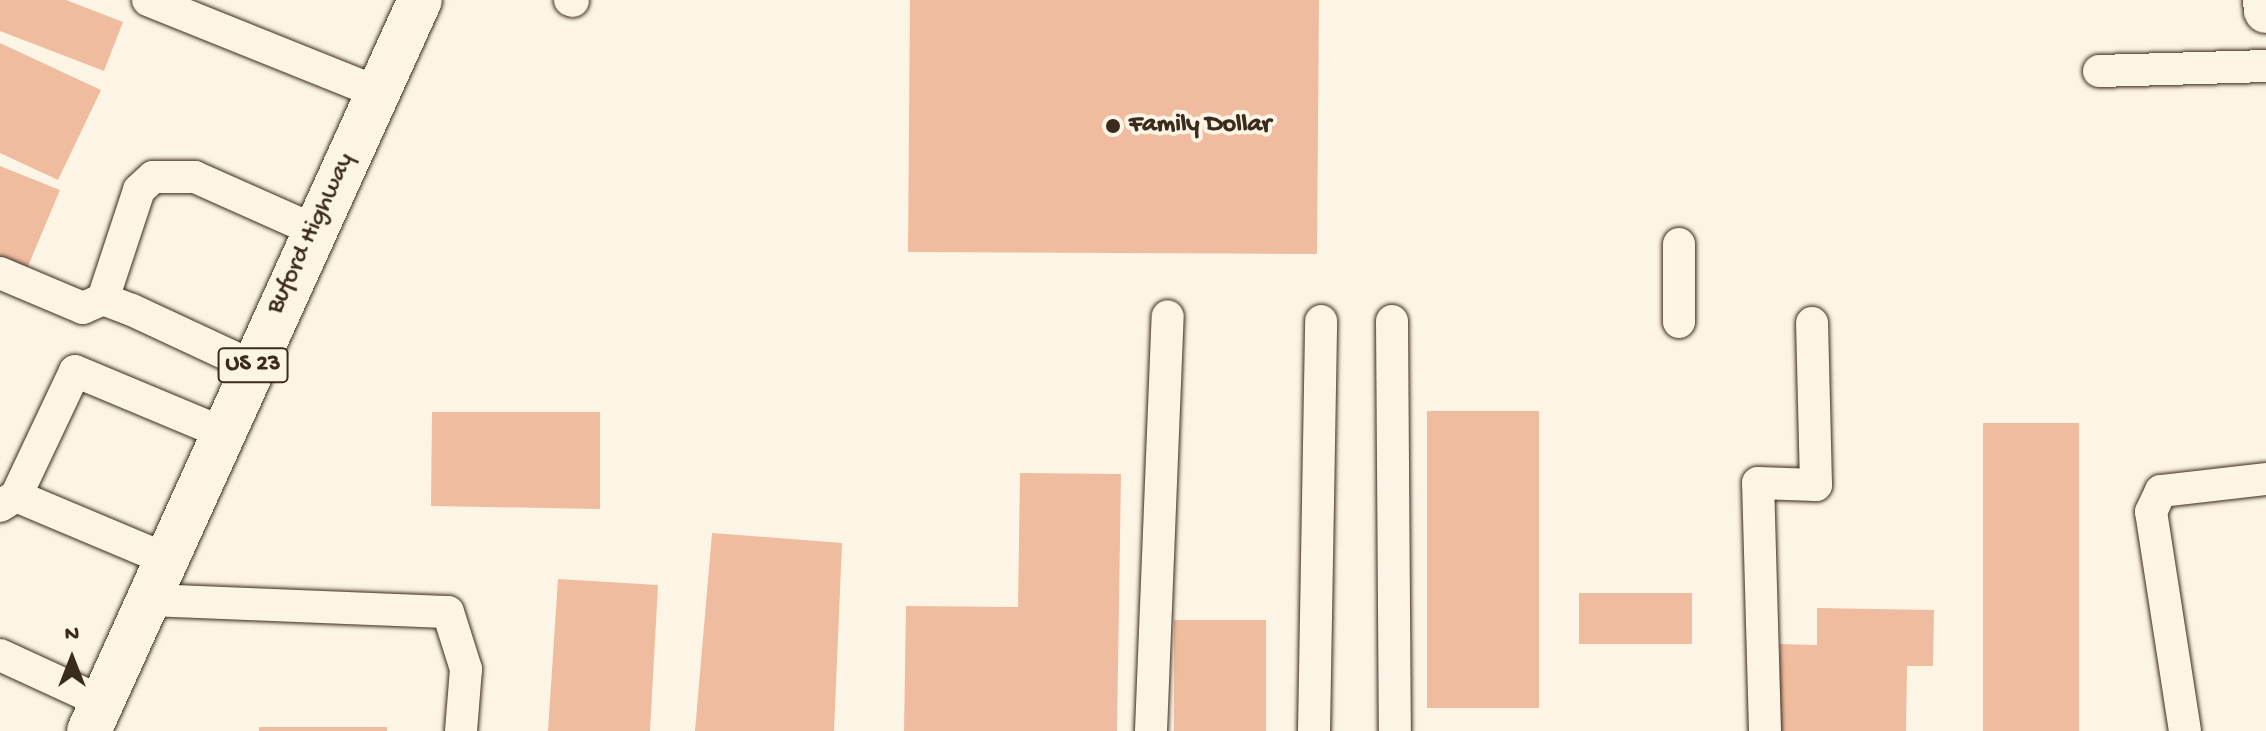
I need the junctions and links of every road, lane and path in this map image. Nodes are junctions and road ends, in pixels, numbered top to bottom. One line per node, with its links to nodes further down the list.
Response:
1 (148, 0): 7 (lane)
2 (420, 0): 7 (main road, Buford Highway / US 23)
3 (2265, 0): 4 (main road)
4 (2266, 11)
5 (2266, 66): 6 (lane)
6 (2099, 71)
7 (377, 92): 8 (main road, Buford Highway / US 23)
8 (314, 230): 11 (lane); 17 (main road, Buford Highway / US 23)
9 (1679, 244): 15 (lane)
10 (0, 273): 11 (lane)
11 (103, 299): 17 (lane)
12 (1168, 316): 26 (lane)
13 (1321, 321): 27 (lane)
14 (1392, 321): 28 (lane)
15 (1679, 322)
16 (1812, 323): 29 (lane)
17 (252, 366): 18 (main road, Buford Highway / US 23)
18 (223, 433): 20 (lane); 21 (main road, Buford Highway / US 23)
19 (2266, 479): 30 (lane)
20 (8, 501): 21 (lane)
21 (166, 559): 22 (main road, Buford Highway / US 23)
22 (147, 600): 24 (main road, Buford Highway / US 23); 25 (lane)
23 (0, 655): 24 (lane)
24 (96, 716)
25 (461, 731)
26 (1151, 731)
27 (1314, 731)
28 (1395, 731)
29 (1765, 731)
30 (2185, 731)

